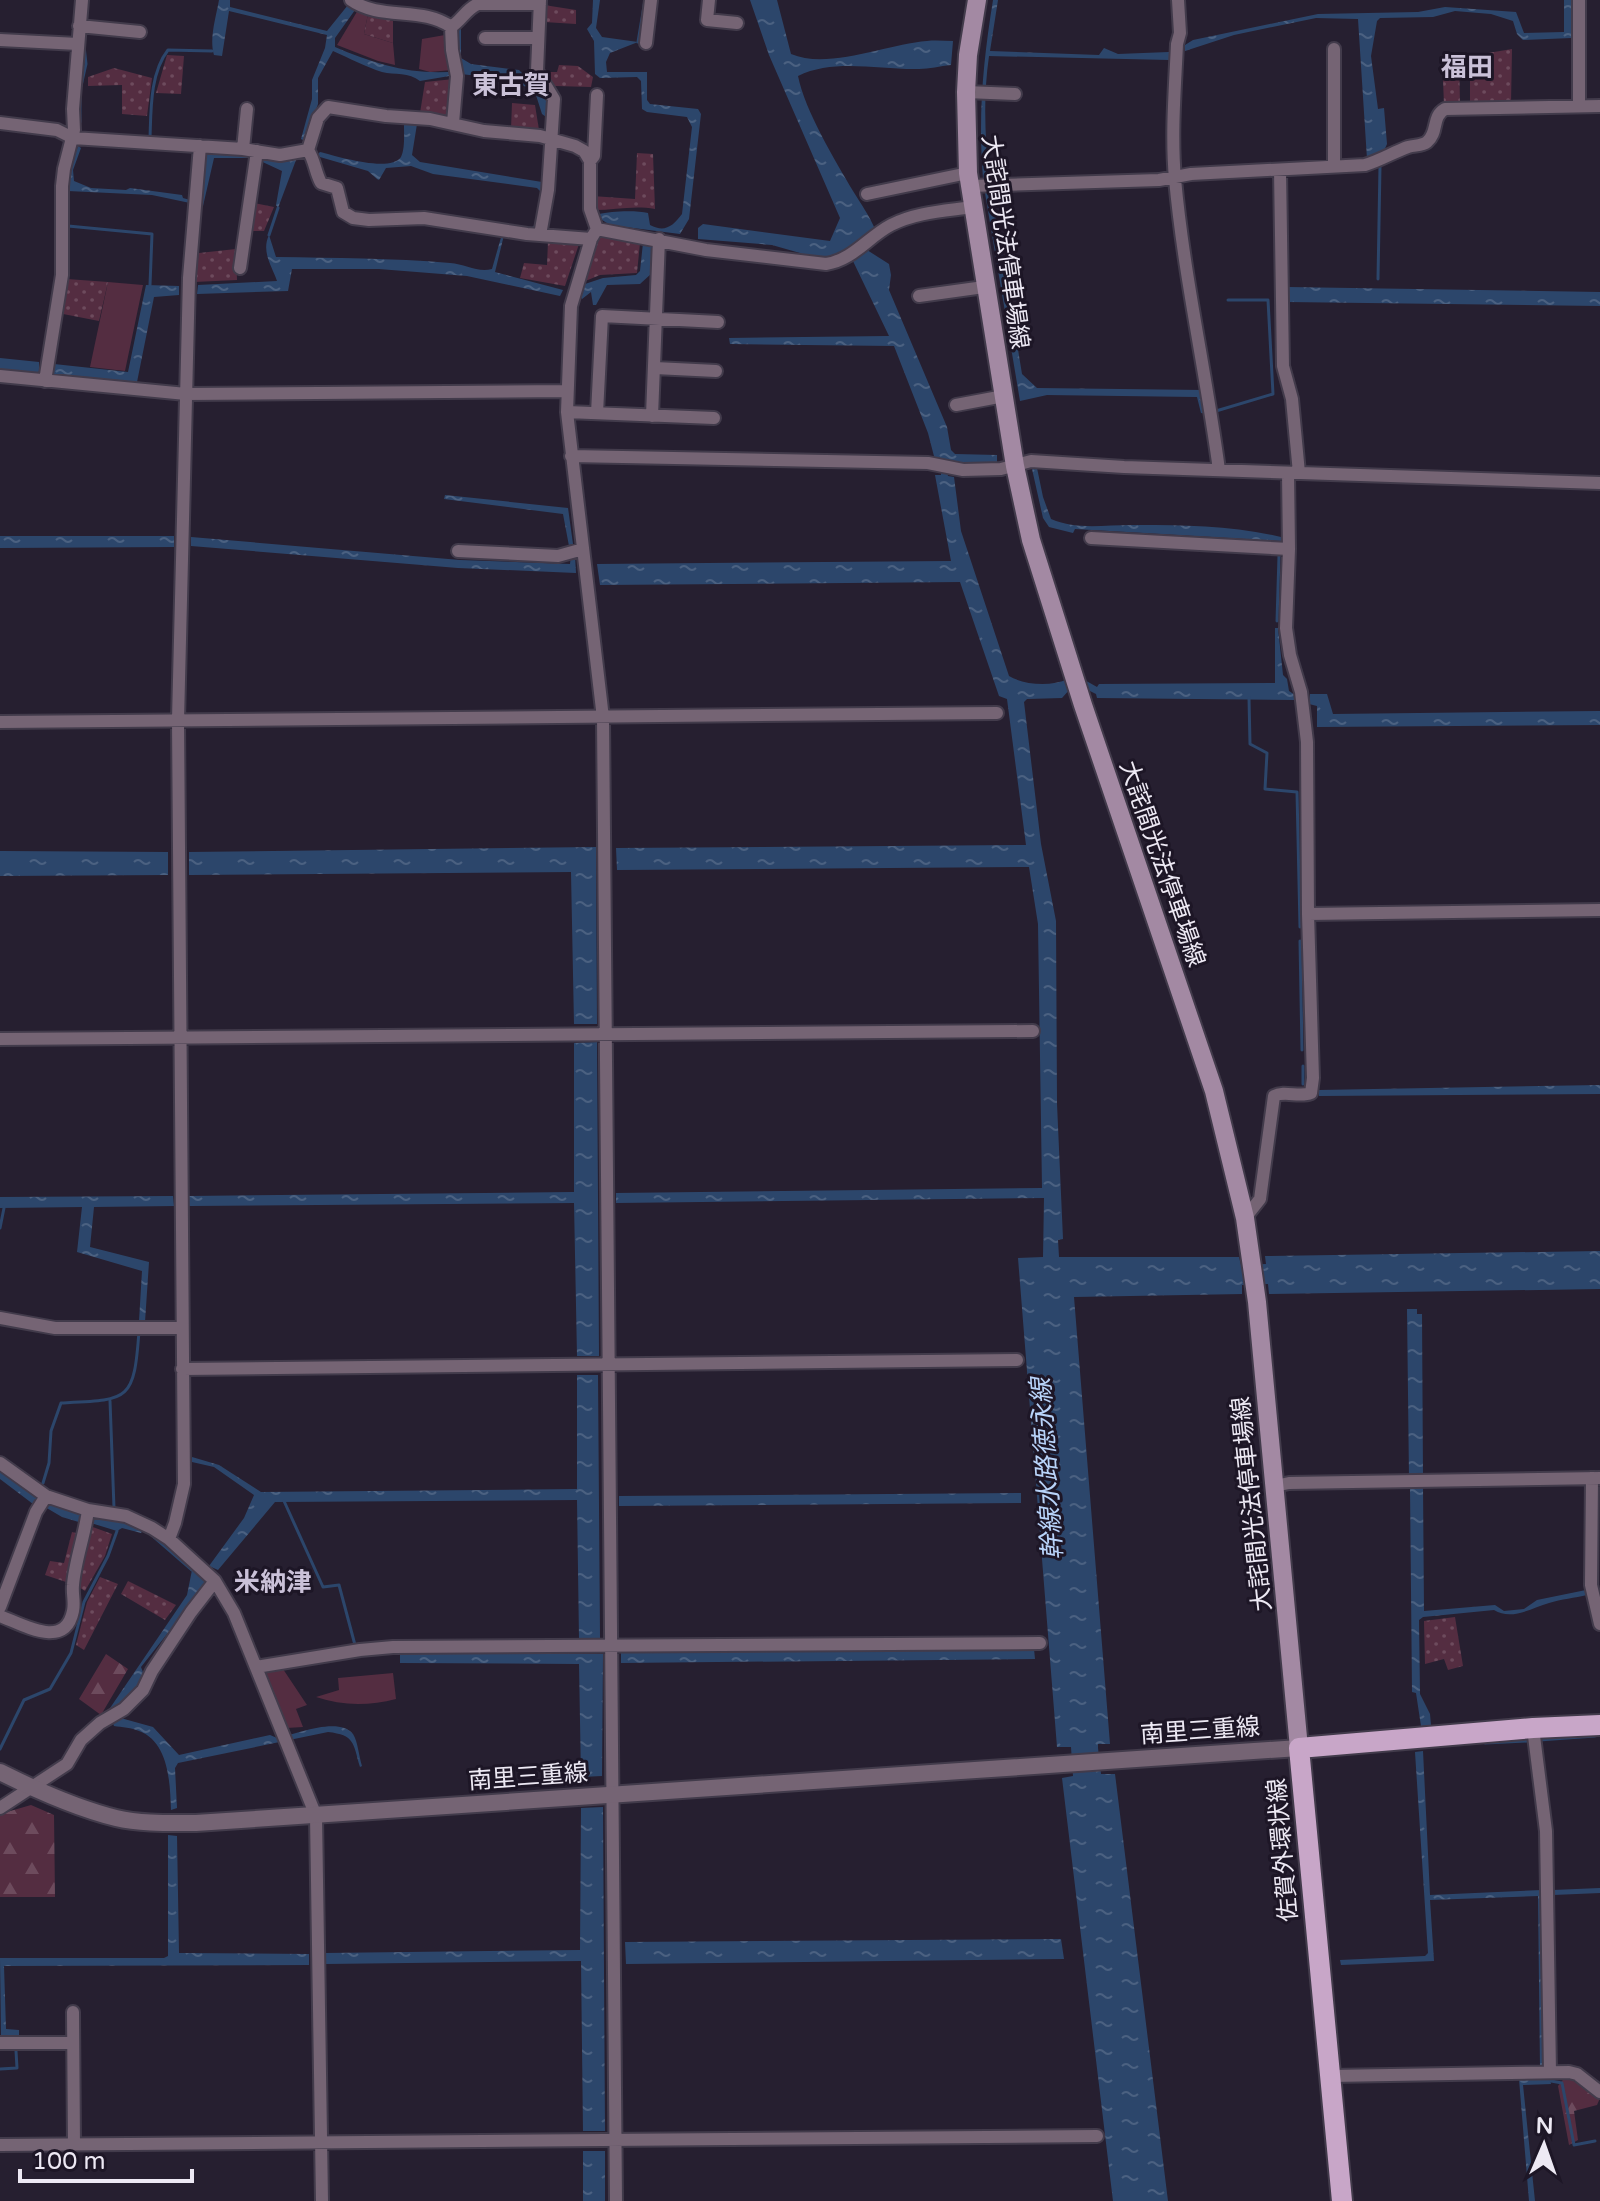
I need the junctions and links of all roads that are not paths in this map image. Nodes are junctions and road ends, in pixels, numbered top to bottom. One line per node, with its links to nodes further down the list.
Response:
1 (82, 0): 10 (street)
2 (351, 0): 11 (street)
3 (651, 0): 16 (street)
4 (709, 0): 9 (street)
5 (977, 0): 19 (main road, 大詫間光法停車場線)
6 (1178, 0): 36 (street)
7 (1579, 0): 22 (street)
8 (540, 2): 11 (street); 14 (street)
9 (737, 23)
10 (79, 26): 12 (street); 17 (street)
11 (451, 27): 26 (street)
12 (140, 32)
13 (485, 38): 14 (street)
14 (538, 38): 28 (street)
15 (0, 40): 17 (street)
16 (646, 43)
17 (78, 44): 27 (street)
18 (1334, 49): 34 (street)
19 (976, 93): 20 (street); 37 (main road, 大詫間光法停車場線)
20 (1015, 94)
21 (597, 95): 33 (street)
22 (1579, 105): 23 (street); 34 (street)
23 (1600, 106)
24 (247, 109): 30 (street)
25 (0, 123): 27 (street)
26 (453, 123): 28 (street); 31 (street)
27 (73, 138): 29 (street); 51 (street)
28 (552, 139): 33 (street); 41 (street)
29 (200, 146): 30 (street); 53 (street)
30 (243, 149): 32 (street)
31 (308, 150): 32 (street); 41 (street)
32 (257, 157): 43 (street)
33 (590, 161): 40 (street)
34 (1334, 166): 35 (street)
35 (1280, 170): 36 (street); 63 (street)
36 (1175, 178): 37 (street); 62 (street)
37 (969, 180): 38 (street); 39 (main road, 大詫間光法停車場線)
38 (867, 194)
39 (973, 207): 42 (street); 44 (main road, 大詫間光法停車場線)
40 (594, 234): 41 (street); 42 (street); 52 (street)
41 (540, 235)
42 (659, 239): 46 (street)
43 (240, 268)
44 (984, 287): 45 (street); 54 (main road, 大詫間光法停車場線)
45 (919, 296)
46 (658, 320): 47 (street); 48 (street); 57 (street)
47 (718, 322)
48 (655, 368): 49 (street); 58 (street)
49 (716, 371)
50 (0, 376): 51 (street)
51 (45, 381): 53 (street)
52 (567, 391): 53 (street); 56 (street)
53 (186, 394): 71 (street)
54 (1004, 396): 55 (street); 61 (main road, 大詫間光法停車場線)
55 (956, 405)
56 (567, 412): 57 (street); 60 (street)
57 (597, 413): 58 (street)
58 (652, 416): 59 (street)
59 (714, 418)
60 (571, 456): 61 (street); 66 (street)
61 (1015, 466): 62 (street); 79 (main road, 大詫間光法停車場線)
62 (1219, 470): 63 (street)
63 (1293, 473): 64 (street); 67 (street)
64 (1600, 483)
65 (1091, 538): 67 (street)
66 (583, 549): 68 (street); 70 (street)
67 (1289, 549): 74 (street)
68 (458, 551)
69 (997, 713): 70 (street)
70 (603, 718): 71 (street); 76 (street)
71 (178, 720): 72 (street); 77 (street)
72 (0, 722)
73 (1600, 910): 74 (street)
74 (1308, 914): 79 (street)
75 (1033, 1031): 76 (street)
76 (606, 1033): 77 (street); 83 (street)
77 (179, 1037): 78 (street); 81 (street)
78 (0, 1039)
79 (1245, 1218): 87 (main road, 大詫間光法停車場線)
80 (0, 1318): 81 (street)
81 (182, 1328): 84 (street)
82 (1017, 1360): 83 (street)
83 (608, 1366): 84 (street); 96 (street)
84 (182, 1369): 90 (street)
85 (0, 1463): 88 (street)
86 (1596, 1478): 87 (street); 94 (street)
87 (1275, 1486): 100 (main road, 大詫間光法停車場線)
88 (43, 1501): 89 (street); 92 (street)
89 (88, 1510): 90 (street); 93 (street)
90 (169, 1539): 91 (street)
91 (215, 1581): 97 (street); 102 (street)
92 (0, 1607)
93 (0, 1616)
94 (1600, 1624)
95 (1040, 1643): 96 (street)
96 (611, 1647): 97 (street); 103 (street)
97 (256, 1667): 105 (street)
98 (1600, 1725): 99 (main road, 佐賀外環状線)
99 (1533, 1728): 100 (main road, 佐賀外環状線); 109 (street)
100 (1299, 1748): 103 (street, 南里三重線); 110 (main road, 佐賀外環状線)
101 (0, 1772): 102 (street, 南里三重線)
102 (31, 1787): 104 (street); 105 (street, 南里三重線)
103 (611, 1795): 105 (street, 南里三重線); 113 (street)
104 (0, 1808)
105 (316, 1816): 114 (street)
106 (73, 2012): 108 (street)
107 (0, 2043): 108 (street)
108 (73, 2043): 116 (street)
109 (1550, 2072): 110 (street); 111 (street)
110 (1330, 2076): 119 (main road, 佐賀外環状線)
111 (1600, 2092)
112 (1097, 2136): 113 (street)
113 (615, 2141): 114 (street); 118 (street)
114 (322, 2142): 116 (street); 117 (street)
115 (0, 2145): 116 (street)
116 (74, 2145)
117 (322, 2201)
118 (616, 2201)
119 (1342, 2201)

